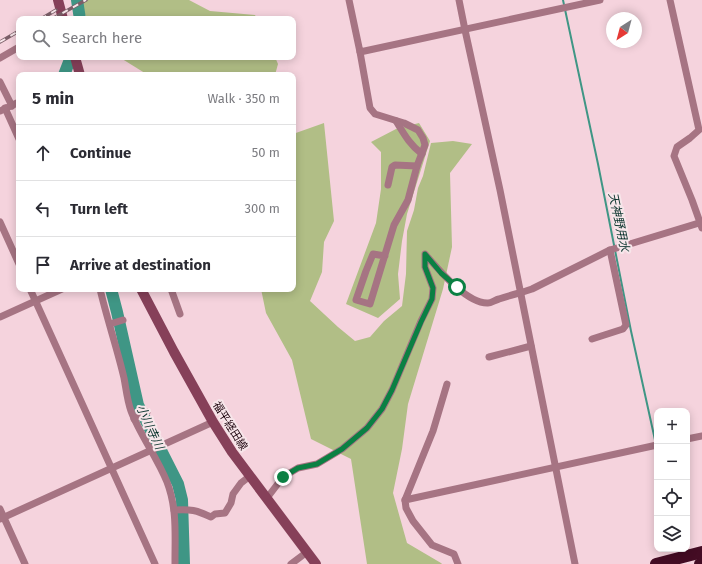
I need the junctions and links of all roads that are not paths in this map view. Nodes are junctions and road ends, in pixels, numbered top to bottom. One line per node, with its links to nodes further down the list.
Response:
1 (58, 0): 6 (main road)
2 (349, 0): 9 (street)
3 (459, 0): 7 (street)
4 (600, 0): 7 (street)
5 (670, 0): 22 (street)
6 (62, 16)
7 (465, 30): 9 (street); 31 (street)
8 (16, 49): 10 (street)
9 (360, 52): 16 (street)
10 (0, 58)
11 (76, 60): 12 (main road)
12 (79, 72)
13 (0, 82): 15 (street)
14 (16, 103): 15 (street)
15 (6, 108): 17 (street)
16 (396, 121): 18 (street); 18 (street)
17 (16, 132)
18 (422, 154): 19 (street)
19 (417, 166): 20 (street); 24 (street)
20 (388, 185)
21 (0, 222): 25 (street)
22 (701, 225): 23 (street)
23 (610, 250): 31 (street); 37 (street)
24 (385, 256): 24 (street)
25 (16, 257)
26 (32, 292): 32 (street)
27 (56, 292): 32 (street)
28 (101, 292): 36 (street)
29 (143, 292): 43 (main road, 福平経田線)
30 (172, 292): 33 (street)
31 (520, 293): 38 (street); 51 (street)
32 (36, 301): 34 (street); 49 (street)
33 (180, 314)
34 (0, 317)
35 (123, 320): 36 (street)
36 (110, 324): 42 (street)
37 (592, 339)
38 (531, 346): 39 (street); 48 (street)
39 (489, 357)
40 (447, 384): 52 (street)
41 (147, 412): 42 (street)
42 (134, 418): 47 (street)
43 (213, 422): 47 (street); 50 (main road, 福平経田線)
44 (702, 436): 45 (street)
45 (690, 438)
46 (654, 446): 48 (street)
47 (153, 450): 49 (street); 54 (street)
48 (556, 467): 52 (street); 64 (street)
49 (112, 469): 55 (street); 59 (street)
50 (250, 476): 51 (main road, 福平経田線); 54 (street)
51 (267, 498): 56 (main road, 福平経田線)
52 (405, 500): 63 (street)
53 (0, 509): 55 (street)
54 (174, 510): 60 (street)
55 (2, 519): 58 (street)
56 (307, 552): 61 (street); 62 (main road, 福平経田線)
57 (702, 552): 65 (highway)
58 (25, 564)
59 (155, 564)
60 (175, 564)
61 (291, 564)
62 (316, 564)
63 (458, 564)
64 (575, 564)
65 (656, 564)

